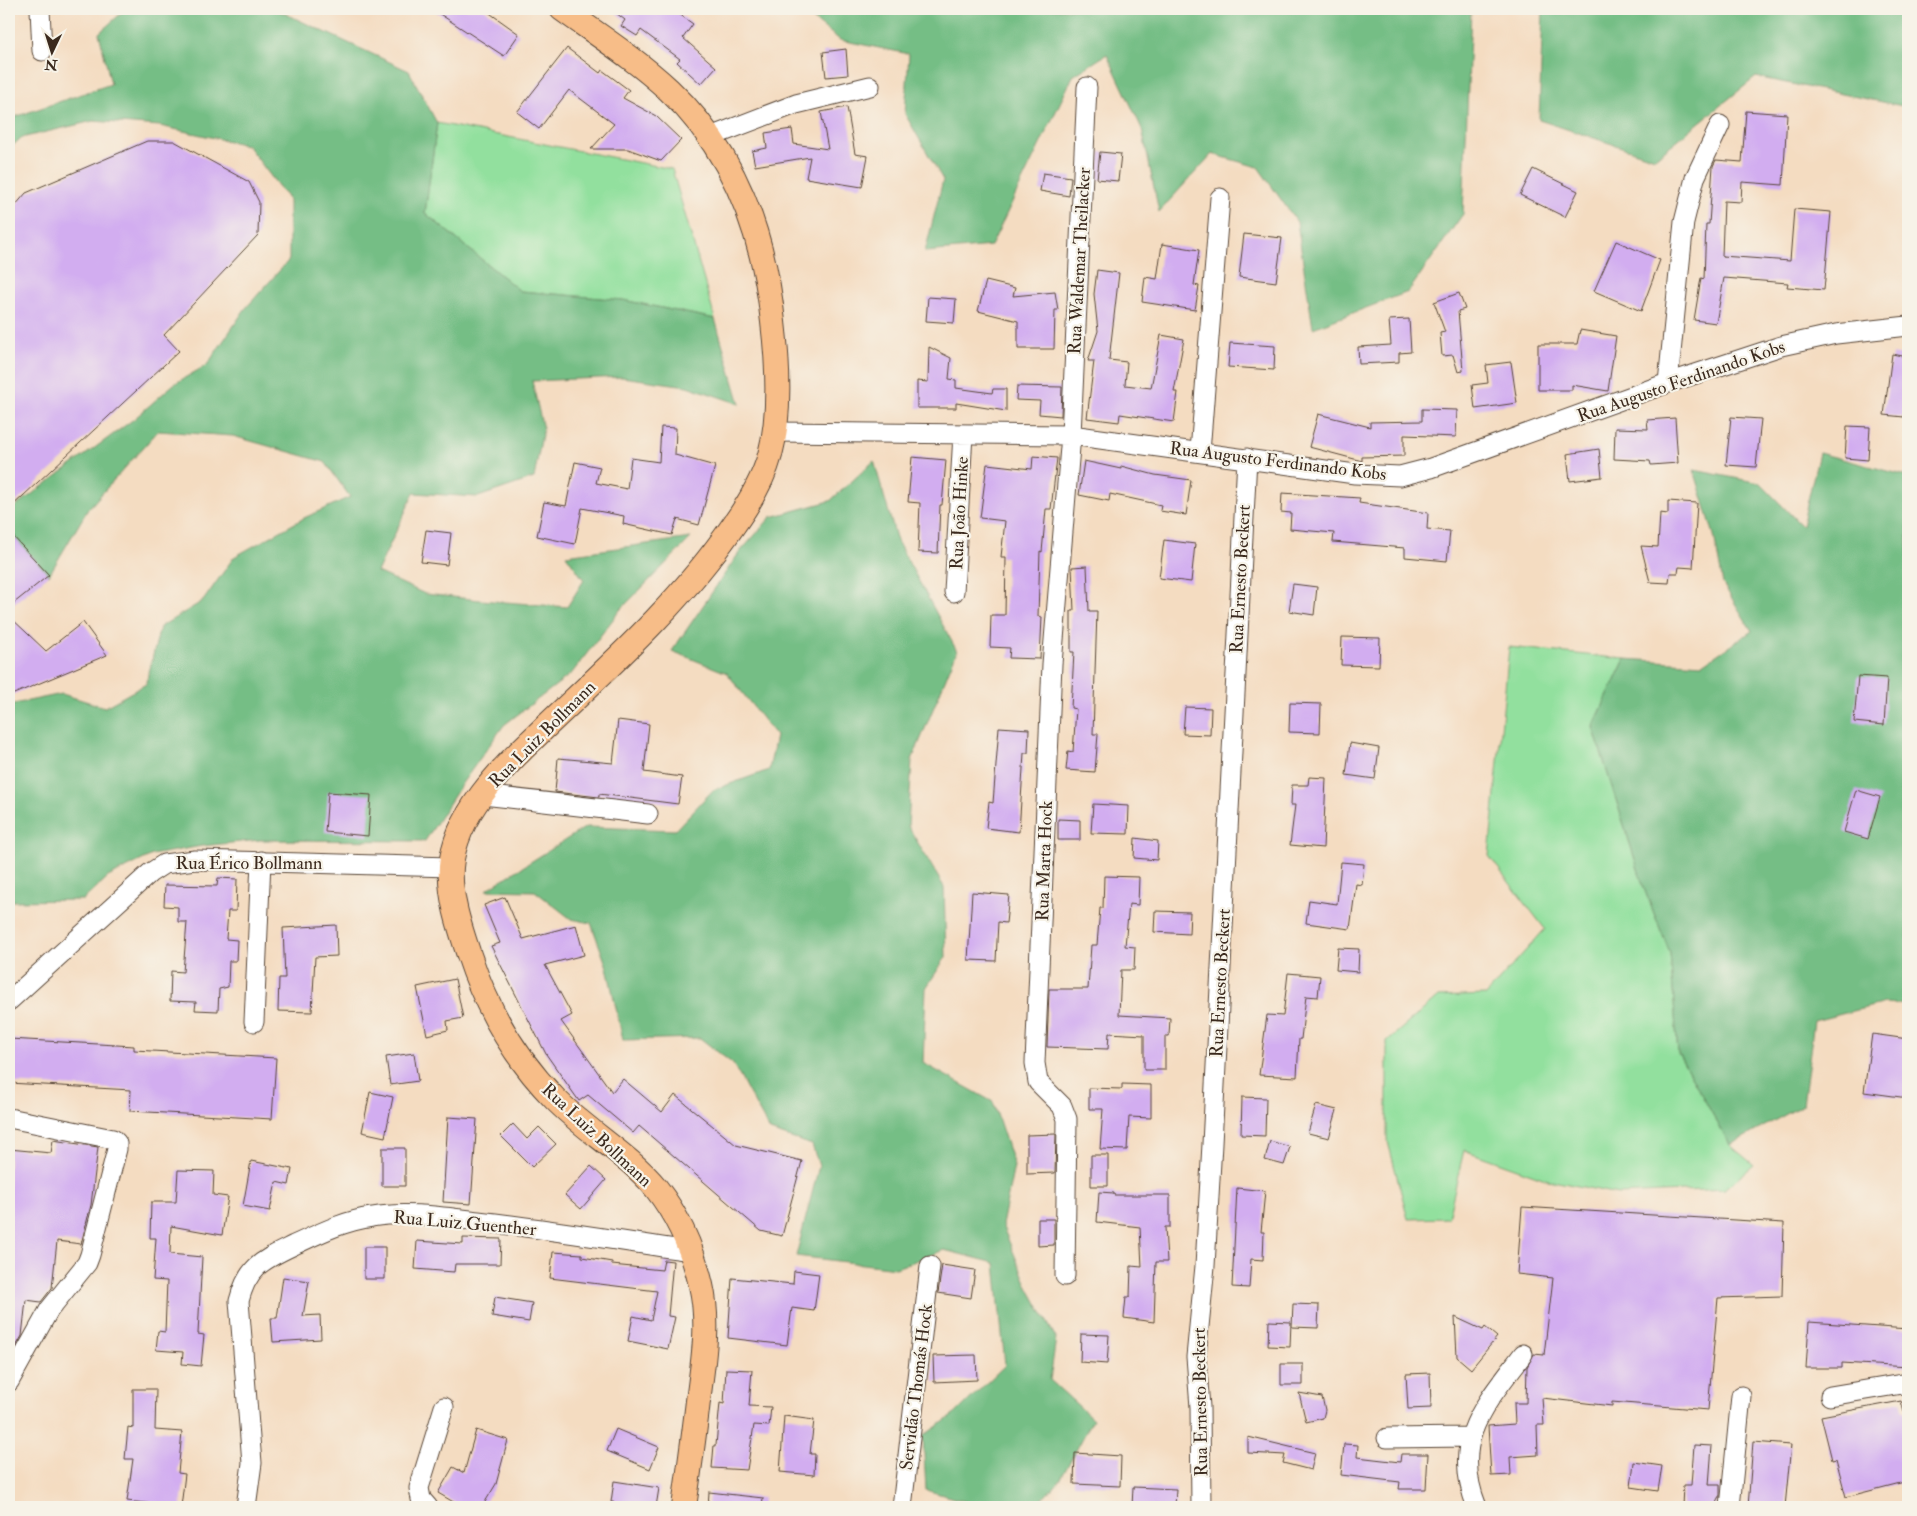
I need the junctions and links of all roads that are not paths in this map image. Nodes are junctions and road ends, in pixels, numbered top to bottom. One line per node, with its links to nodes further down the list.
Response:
1 (40, 9): 3 (street)
2 (562, 9): 7 (main road, Rua Luiz Bollmann)
3 (42, 52)
4 (870, 86): 7 (street)
5 (1086, 87): 13 (street, Rua Waldemar Theilacker)
6 (1720, 126): 10 (street)
7 (710, 137): 11 (main road, Rua Luiz Bollmann)
8 (1220, 198): 14 (street)
9 (1908, 326): 10 (street, Rua Augusto Ferdinando Kobs)
10 (1668, 383): 15 (street, Rua Augusto Ferdinando Kobs)
11 (775, 432): 12 (street, Rua Augusto Ferdinando Kobs); 17 (main road, Rua Luiz Bollmann)
12 (963, 434): 13 (street, Rua Augusto Ferdinando Kobs); 16 (street, Rua João Hinke)
13 (1071, 435): 14 (street, Rua Augusto Ferdinando Kobs); 26 (street, Rua Marta Hock)
14 (1200, 452): 15 (street, Rua Augusto Ferdinando Kobs)
15 (1247, 458): 39 (street, Rua Ernesto Beckert)
16 (954, 592)
17 (482, 795): 18 (street); 20 (main road, Rua Luiz Bollmann)
18 (648, 814)
19 (261, 861): 20 (street, Rua Érico Bollmann); 21 (street, Rua Érico Bollmann); 22 (street)
20 (451, 867): 24 (main road, Rua Luiz Bollmann)
21 (9, 1001)
22 (254, 1022)
23 (9, 1118): 28 (street)
24 (691, 1251): 35 (street, Rua Luiz Guenther); 37 (main road, Rua Luiz Bollmann)
25 (930, 1266): 38 (street, Servidão Thomás Hock)
26 (1065, 1276)
27 (1523, 1354): 33 (street)
28 (9, 1382)
29 (1908, 1383): 31 (street)
30 (1741, 1396): 41 (street)
31 (1830, 1396)
32 (444, 1407): 36 (street)
33 (1470, 1437): 34 (street); 40 (street)
34 (1387, 1438)
35 (246, 1507)
36 (428, 1507)
37 (684, 1507)
38 (902, 1507)
39 (1201, 1507)
40 (1477, 1507)
41 (1730, 1507)

